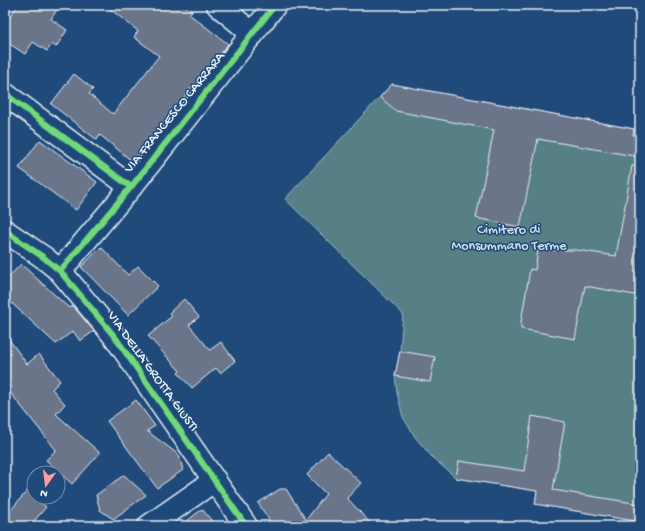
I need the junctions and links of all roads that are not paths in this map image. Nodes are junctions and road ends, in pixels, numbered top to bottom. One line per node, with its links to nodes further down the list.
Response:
1 (218, 5): 3 (street)
2 (275, 5): 3 (street, VIA FRANCESCO CARRARA)
3 (253, 34): 5 (street, VIA FRANCESCO CARRARA)
4 (5, 94): 5 (street)
5 (131, 187): 7 (street, VIA FRANCESCO CARRARA)
6 (5, 231): 7 (street, VIA DELLA GROTTA GIUSTI)
7 (60, 271): 8 (street, VIA DELLA GROTTA GIUSTI)
8 (215, 480): 9 (street); 10 (street, VIA DELLA GROTTA GIUSTI)
9 (150, 526)
10 (246, 526)

